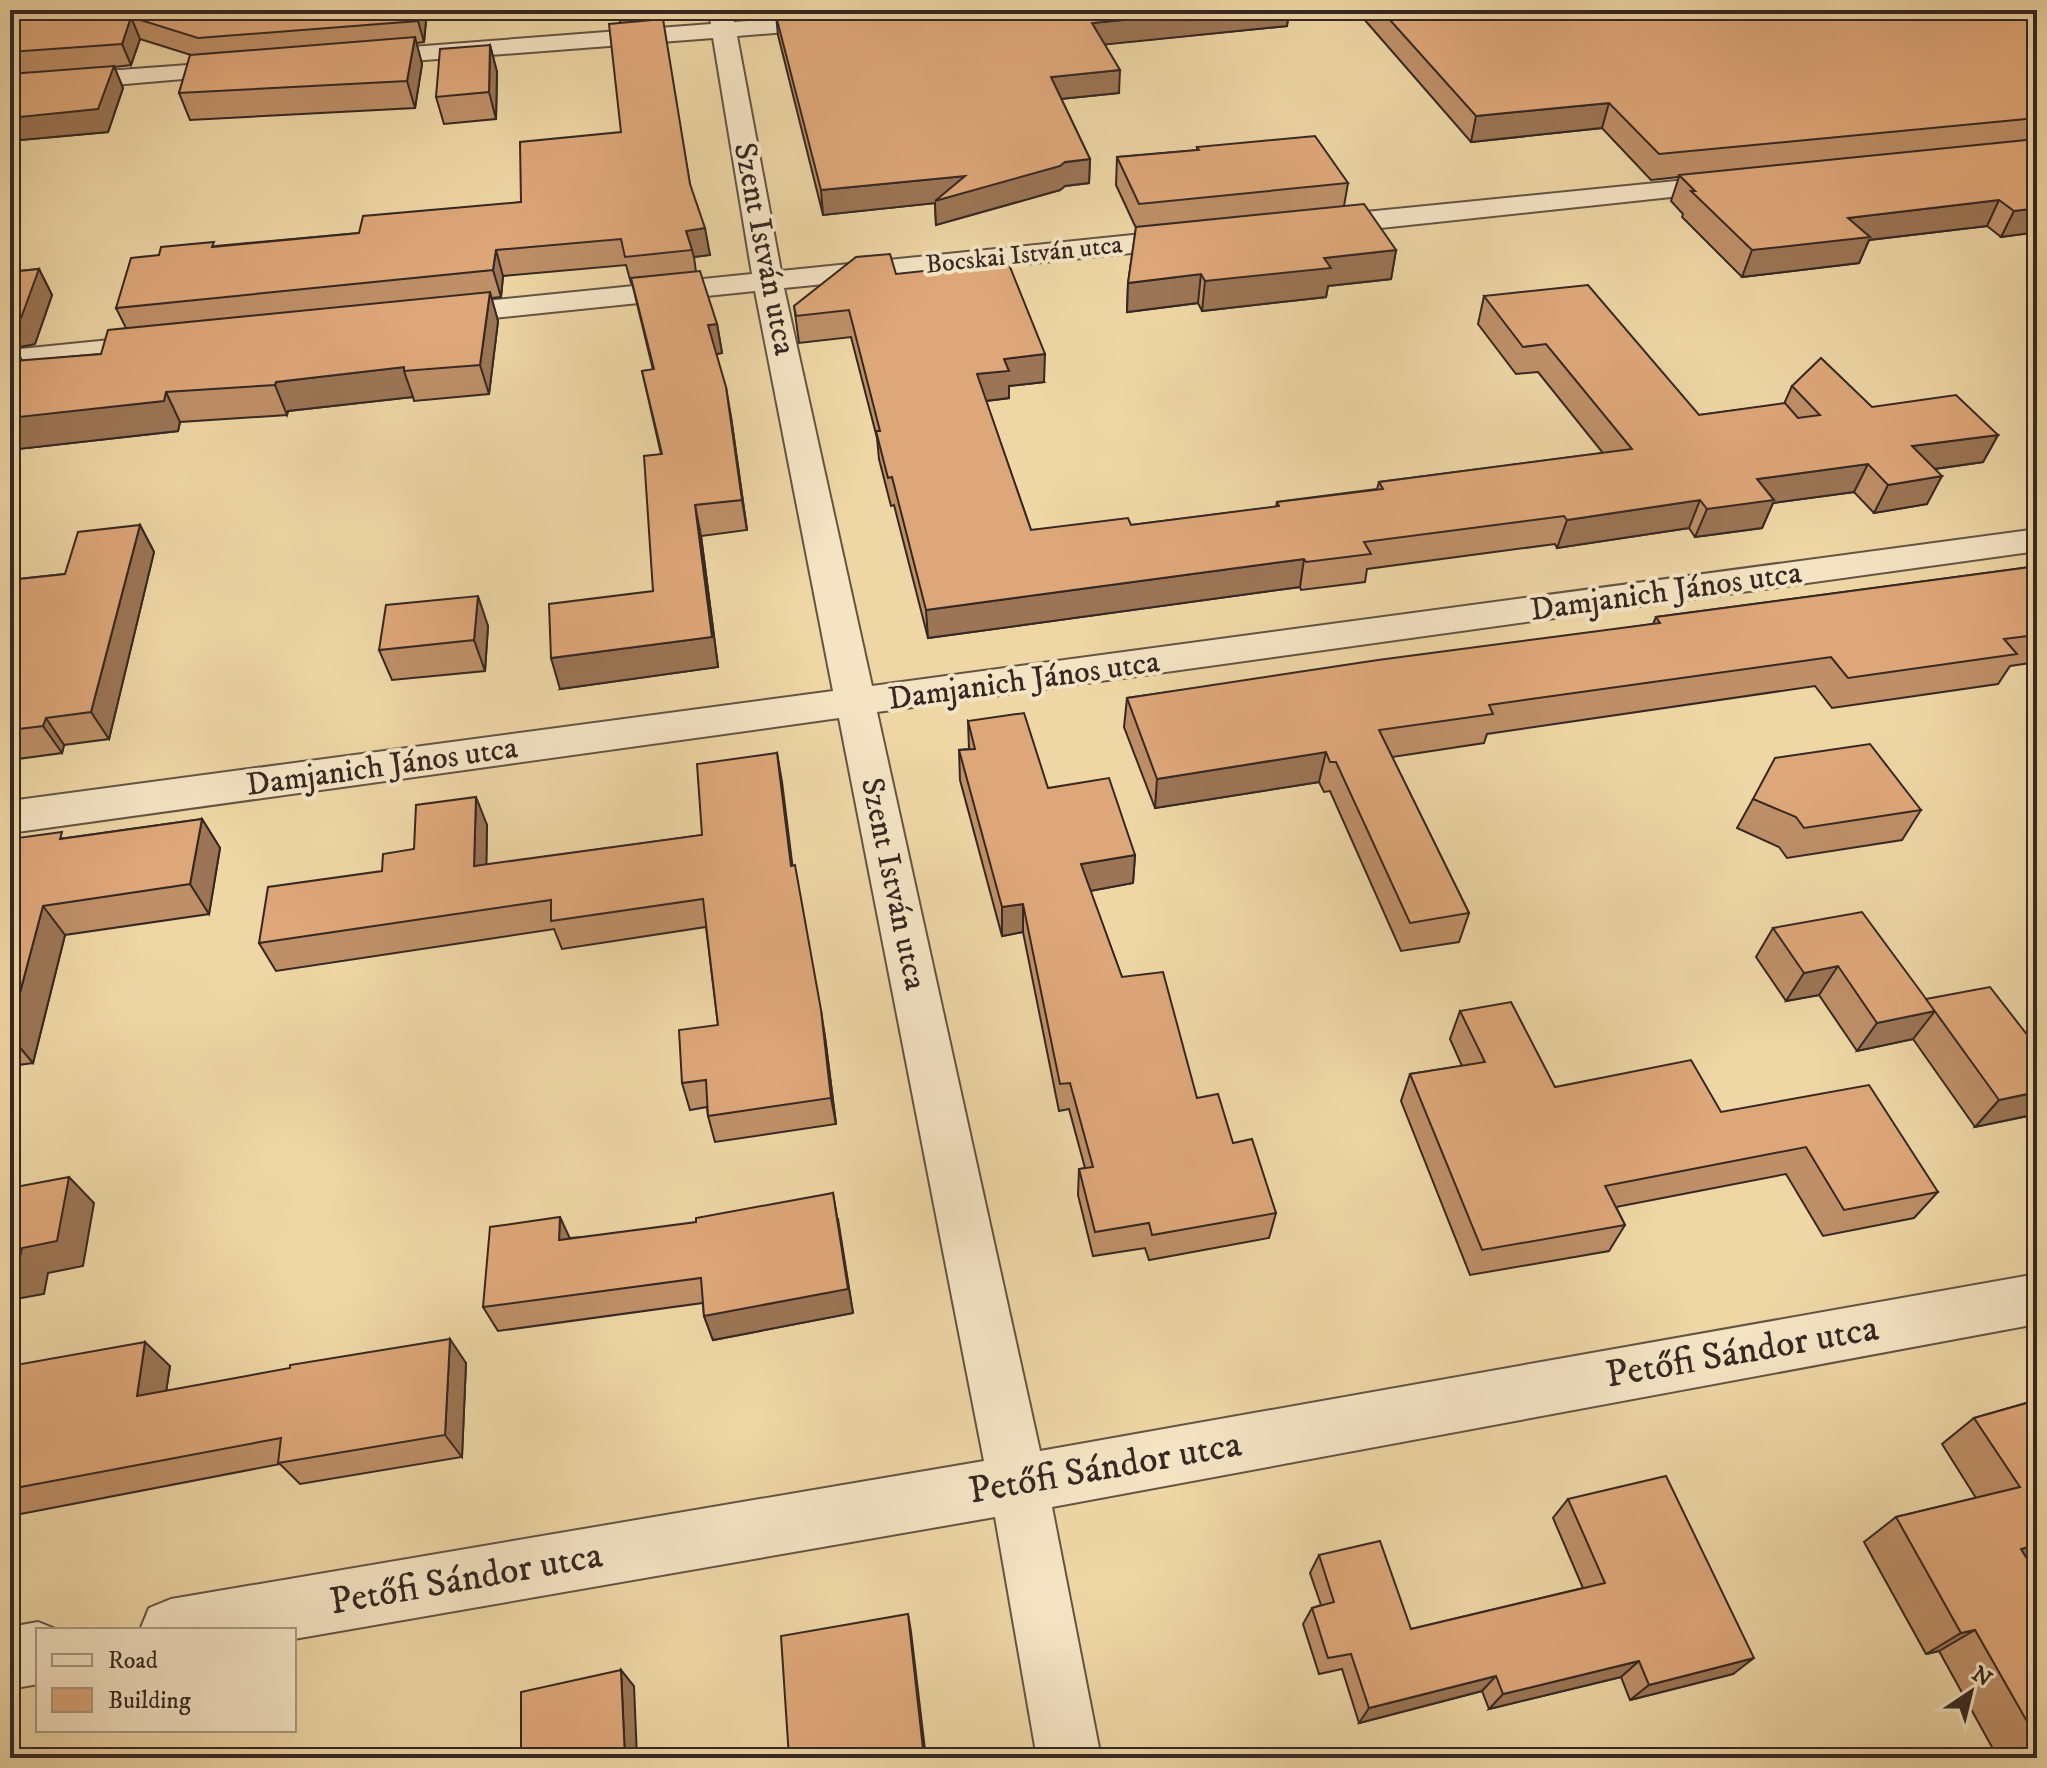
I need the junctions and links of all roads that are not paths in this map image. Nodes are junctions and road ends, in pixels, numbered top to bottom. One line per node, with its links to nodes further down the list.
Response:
1 (859, 19): 2 (street)
2 (722, 20): 3 (street); 9 (street, Szent István utca)
3 (343, 60)
4 (264, 66): 5 (street)
5 (10, 86)
6 (1767, 179): 7 (street)
7 (1292, 228)
8 (1212, 236): 9 (street, Bocskai István utca)
9 (768, 282): 10 (street, Bocskai István utca); 14 (street, Szent István utca)
10 (405, 319)
11 (184, 341): 12 (street)
12 (10, 359)
13 (2037, 540): 14 (street, Damjanich János utca)
14 (856, 704): 15 (street, Damjanich János utca); 17 (street, Szent István utca)
15 (10, 817)
16 (2037, 1299): 17 (street, Petőfi Sándor utca)
17 (1018, 1484): 18 (street, Petőfi Sándor utca); 21 (street, Szent István utca)
18 (183, 1628)
19 (36, 1653): 20 (street)
20 (10, 1658)
21 (1069, 1758)

